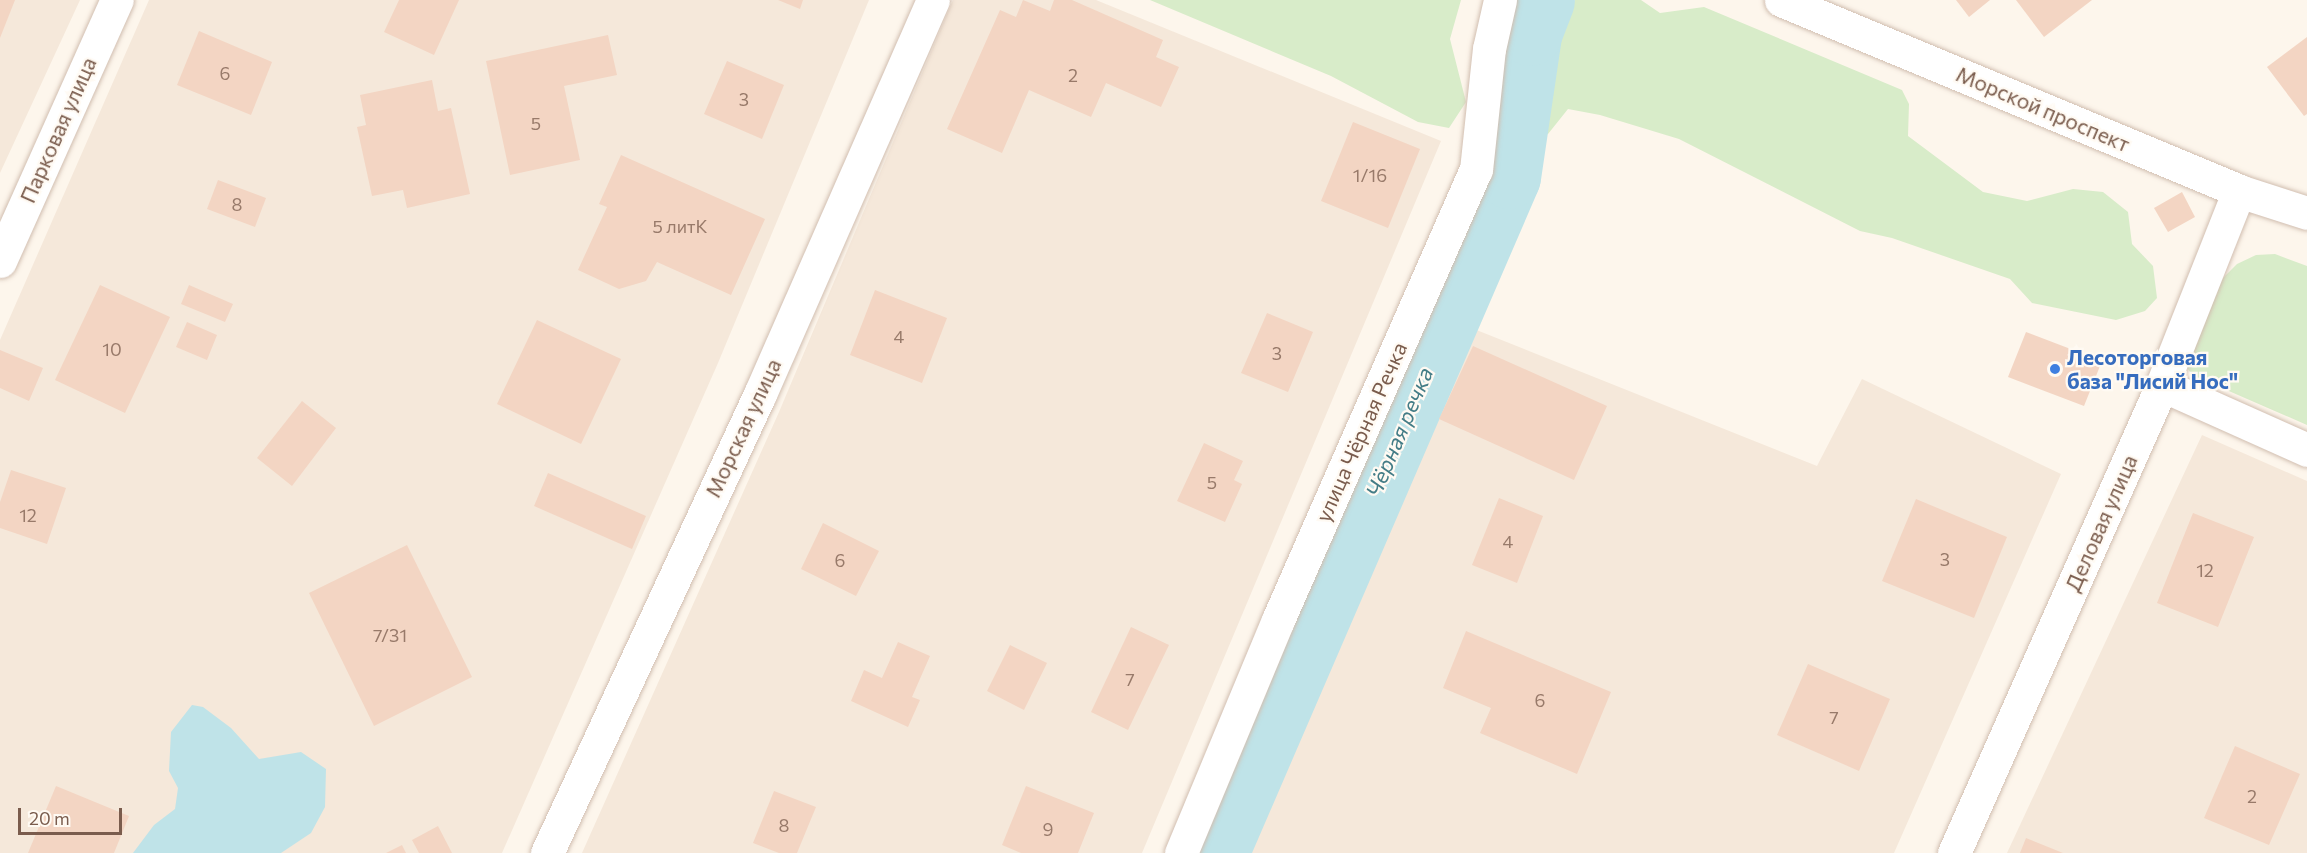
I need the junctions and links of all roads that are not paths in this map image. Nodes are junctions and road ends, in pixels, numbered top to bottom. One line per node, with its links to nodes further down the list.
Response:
1 (117, 0): 7 (street, Парковая улица)
2 (933, 0): 10 (street, Морская улица)
3 (1500, 0): 11 (street, улица Чёрная Речка)
4 (1781, 0): 5 (street, Морской проспект)
5 (2239, 190): 6 (street, Морской проспект); 8 (street, Деловая улица)
6 (2307, 213)
7 (0, 261)
8 (2162, 385): 9 (street); 12 (street, Деловая улица)
9 (2307, 450)
10 (547, 853)
11 (1181, 853)
12 (1954, 853)

